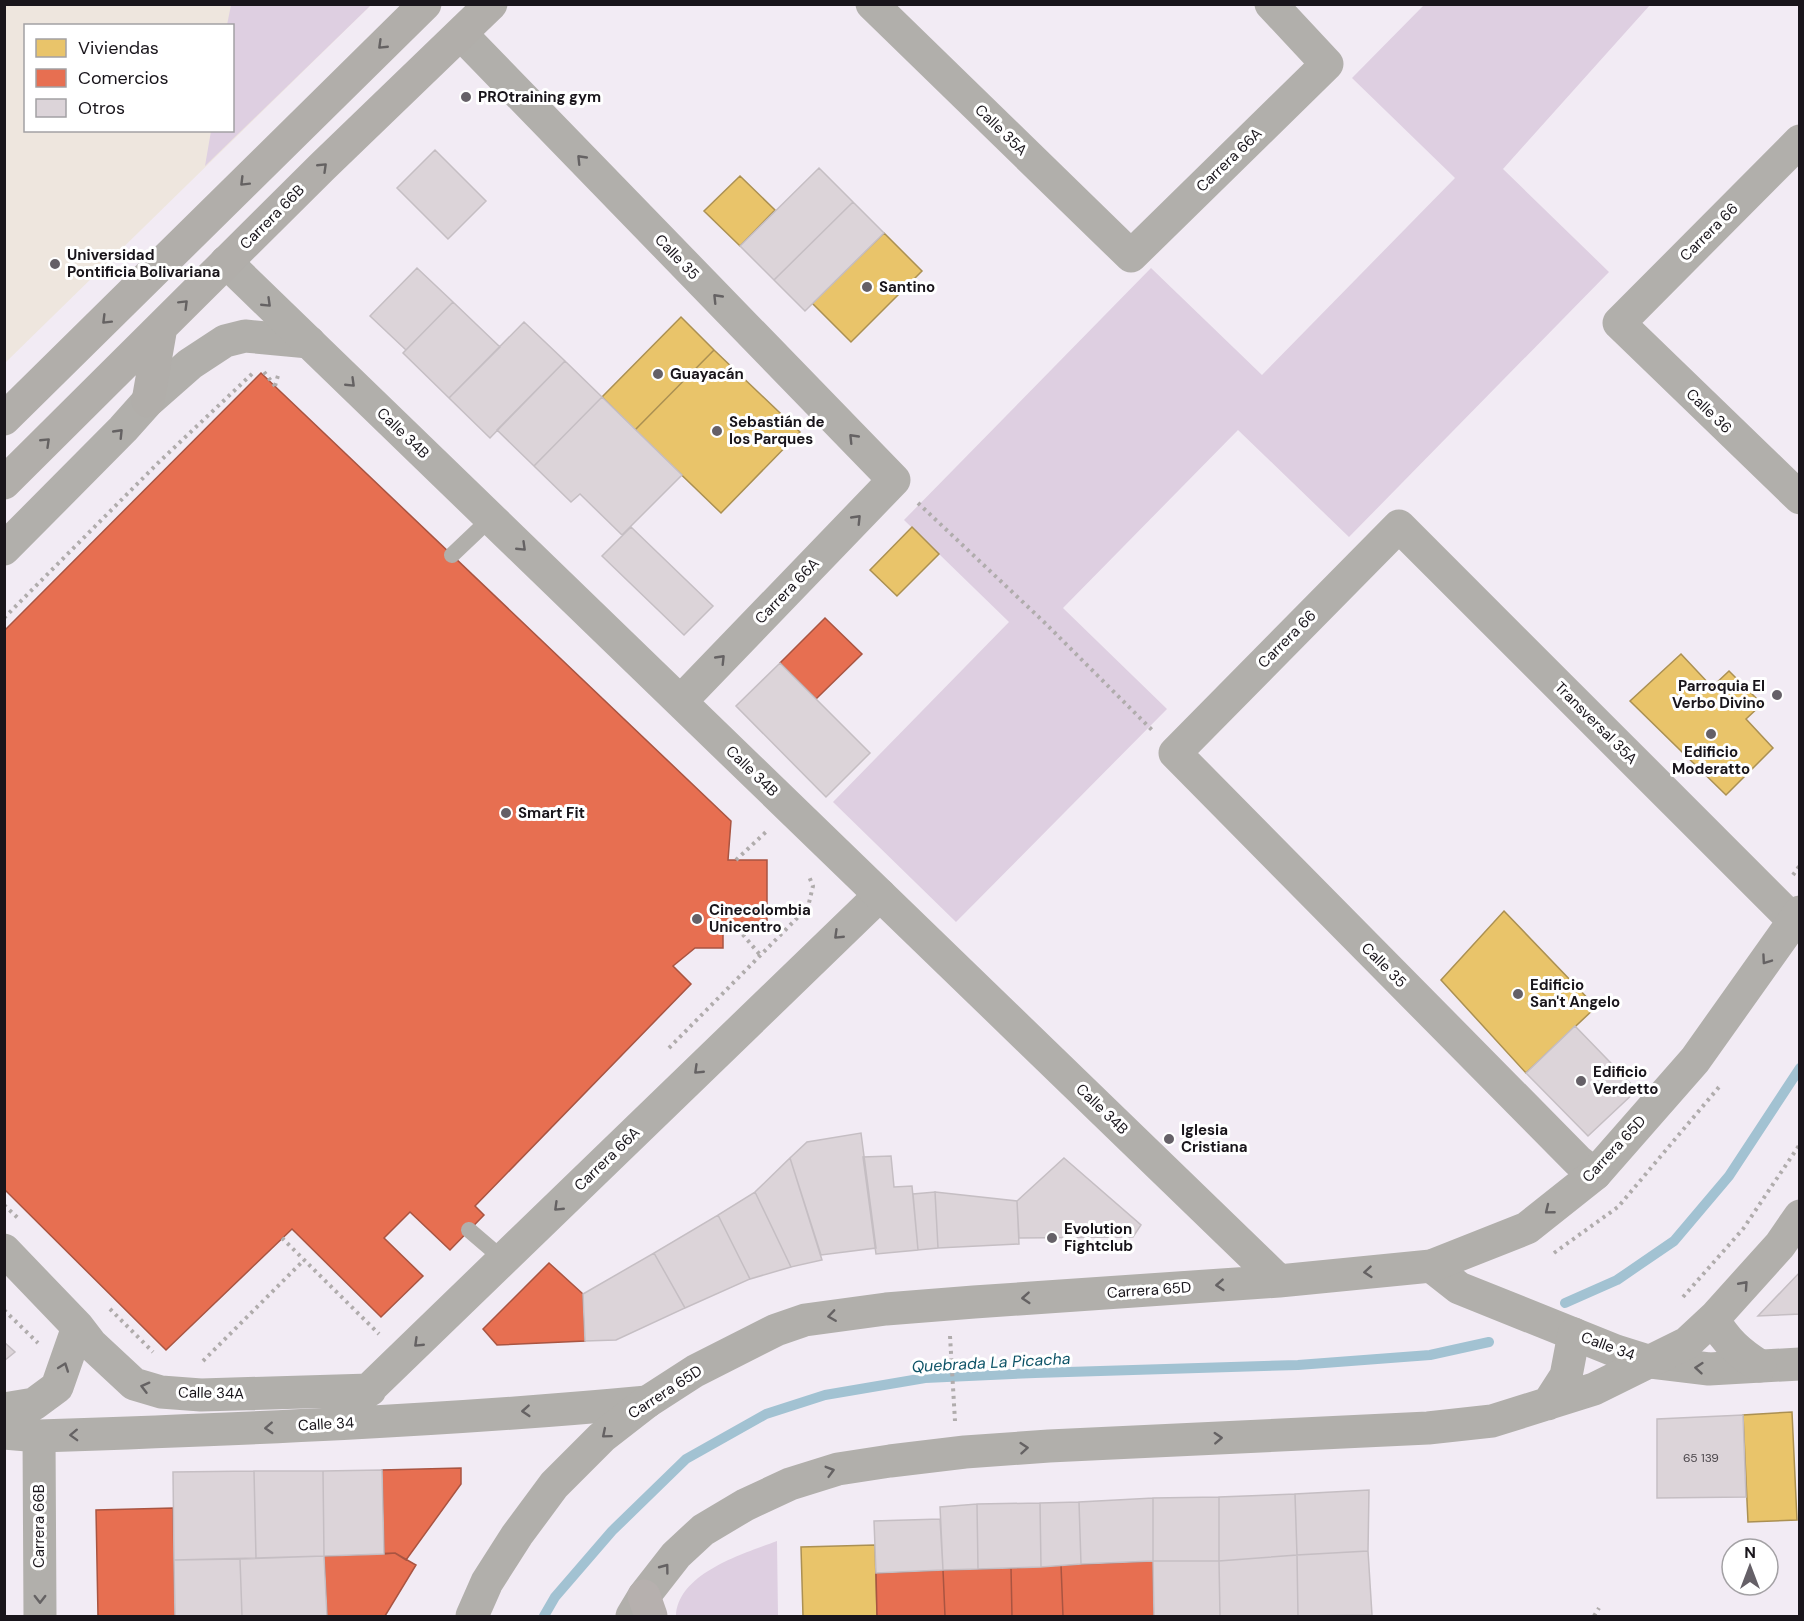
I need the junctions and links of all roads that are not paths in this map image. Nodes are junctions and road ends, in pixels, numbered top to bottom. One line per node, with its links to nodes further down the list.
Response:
1 (425, 4): 13 (main road, one-way to 13)
2 (491, 4): 5 (main road, Carrera 66B)
3 (872, 4): 7 (street, Calle 35A)
4 (1271, 4): 7 (street, Carrera 66A)
5 (460, 34): 8 (main road, Carrera 66B, one-way to 5); 14 (street, Calle 35, one-way to 5)
6 (1800, 141): 9 (street, Carrera 66)
7 (1131, 256)
8 (226, 262): 10 (main road, Carrera 66B, one-way to 8); 11 (street, Calle 34B, one-way to 11)
9 (1619, 323): 16 (street, Calle 36)
10 (161, 327): 12 (main road); 15 (main road, Carrera 66B, one-way to 10)
11 (309, 342): 12 (street); 17 (street, Calle 34B, one-way to 17)
12 (148, 401): 19 (street, one-way to 12)
13 (4, 419)
14 (894, 480): 21 (street, Carrera 66A, one-way to 14)
15 (4, 483)
16 (1800, 498)
17 (491, 518): 20 (lane); 21 (street, Calle 34B, one-way to 21)
18 (1399, 526): 22 (street, Carrera 66); 24 (street, Transversal 35A)
19 (4, 549)
20 (452, 555)
21 (681, 701): 23 (street, Calle 34B)
22 (1175, 753): 25 (street, Calle 35)
23 (880, 895): 29 (street, Carrera 66A, one-way to 29); 31 (street, Calle 34B)
24 (1797, 917): 25 (street, Carrera 65D, one-way to 25)
25 (1595, 1174): 30 (street, Carrera 65D, one-way to 30)
26 (1800, 1216): 32 (street, one-way to 26)
27 (469, 1230): 29 (lane)
28 (4, 1250): 33 (street, Calle 34A)
29 (504, 1260): 38 (street, Carrera 66A, one-way to 38)
30 (1431, 1266): 31 (street, Carrera 65D, one-way to 31); 34 (street, Calle 34)
31 (1279, 1281): 39 (street, Carrera 65D, one-way to 39)
32 (1713, 1319): 35 (street); 37 (street)
33 (78, 1327): 38 (street, Calle 34A, one-way to 33); 41 (street, one-way to 33)
34 (1574, 1334): 35 (street, Calle 34); 40 (street)
35 (1651, 1362): 37 (street, Calle 34, one-way to 35); 40 (street)
36 (1800, 1364): 37 (street, Calle 34)
37 (1760, 1366)
38 (370, 1390): 42 (street, Carrera 66A)
39 (647, 1402): 42 (street, Calle 34, one-way to 42); 47 (street, Carrera 65D, one-way to 47)
40 (1548, 1404): 45 (street, one-way to 40)
41 (4, 1409)
42 (333, 1424): 44 (street, Calle 34, one-way to 44)
43 (4, 1434): 44 (street, Calle 34)
44 (39, 1436): 46 (street, Carrera 66B, one-way to 46)
45 (642, 1610)
46 (40, 1617)
47 (472, 1617)

